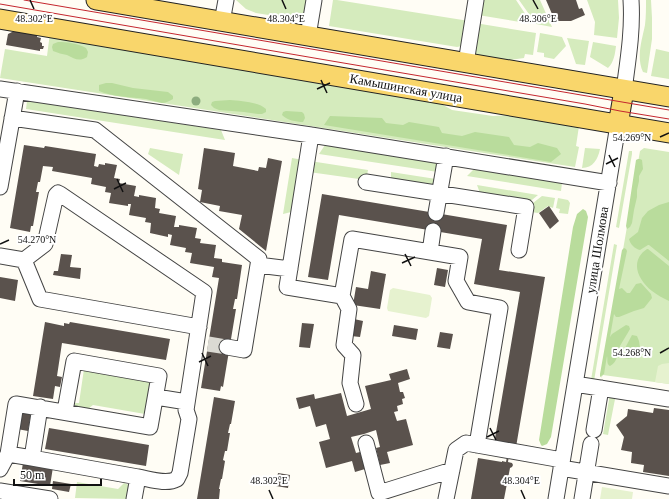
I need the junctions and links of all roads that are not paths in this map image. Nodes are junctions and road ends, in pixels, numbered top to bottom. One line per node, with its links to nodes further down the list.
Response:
1 (96, 0): 7 (main road)
2 (226, 0): 7 (street)
3 (314, 0): 8 (street)
4 (476, 0): 9 (street)
5 (631, 0): 11 (street, улица Шолмова)
6 (0, 19): 15 (main road, Камышинская улица)
7 (222, 22): 8 (main road)
8 (308, 36): 9 (main road)
9 (466, 63): 11 (main road)
10 (0, 89): 12 (street)
11 (624, 90): 13 (main road); 15 (main road, улица Шолмова)
12 (16, 91): 14 (street); 17 (street)
13 (669, 97)
14 (12, 118): 21 (street); 29 (street)
15 (618, 125): 16 (main road, Камышинская улица); 20 (street, улица Шолмова)
16 (669, 133)
17 (311, 135): 18 (street); 30 (street)
18 (446, 156): 20 (street); 22 (street)
19 (366, 182): 22 (street)
20 (609, 183): 34 (street, улица Шолмова)
21 (0, 187)
22 (440, 193): 23 (street); 25 (street)
23 (436, 213)
24 (433, 231): 26 (street)
25 (519, 250)
26 (430, 252): 31 (street); 43 (street)
27 (0, 256): 28 (street)
28 (24, 260): 32 (street); 32 (street)
29 (258, 266): 30 (street); 33 (street)
30 (290, 269): 31 (street)
31 (342, 296): 39 (street)
32 (199, 327): 38 (street)
33 (227, 347)
34 (575, 384): 35 (street); 46 (street, улица Шолмова)
35 (601, 388): 37 (street); 49 (street)
36 (156, 397): 38 (street); 41 (street); 41 (street)
37 (669, 399)
38 (187, 402): 50 (street)
39 (356, 404)
40 (40, 408): 41 (street); 44 (street); 45 (street)
41 (65, 412)
42 (366, 443): 48 (street)
43 (477, 445): 46 (street); 48 (street)
44 (8, 454): 45 (street); 47 (street)
45 (32, 458): 50 (street)
46 (562, 464): 49 (street); 56 (street, улица Шолмова)
47 (0, 469)
48 (452, 470): 55 (street)
49 (587, 472): 51 (street); 57 (street)
50 (138, 477): 54 (street)
51 (669, 486)
52 (0, 491): 53 (street)
53 (50, 499)
54 (134, 499)
55 (446, 499)
56 (556, 499)
57 (582, 499)

